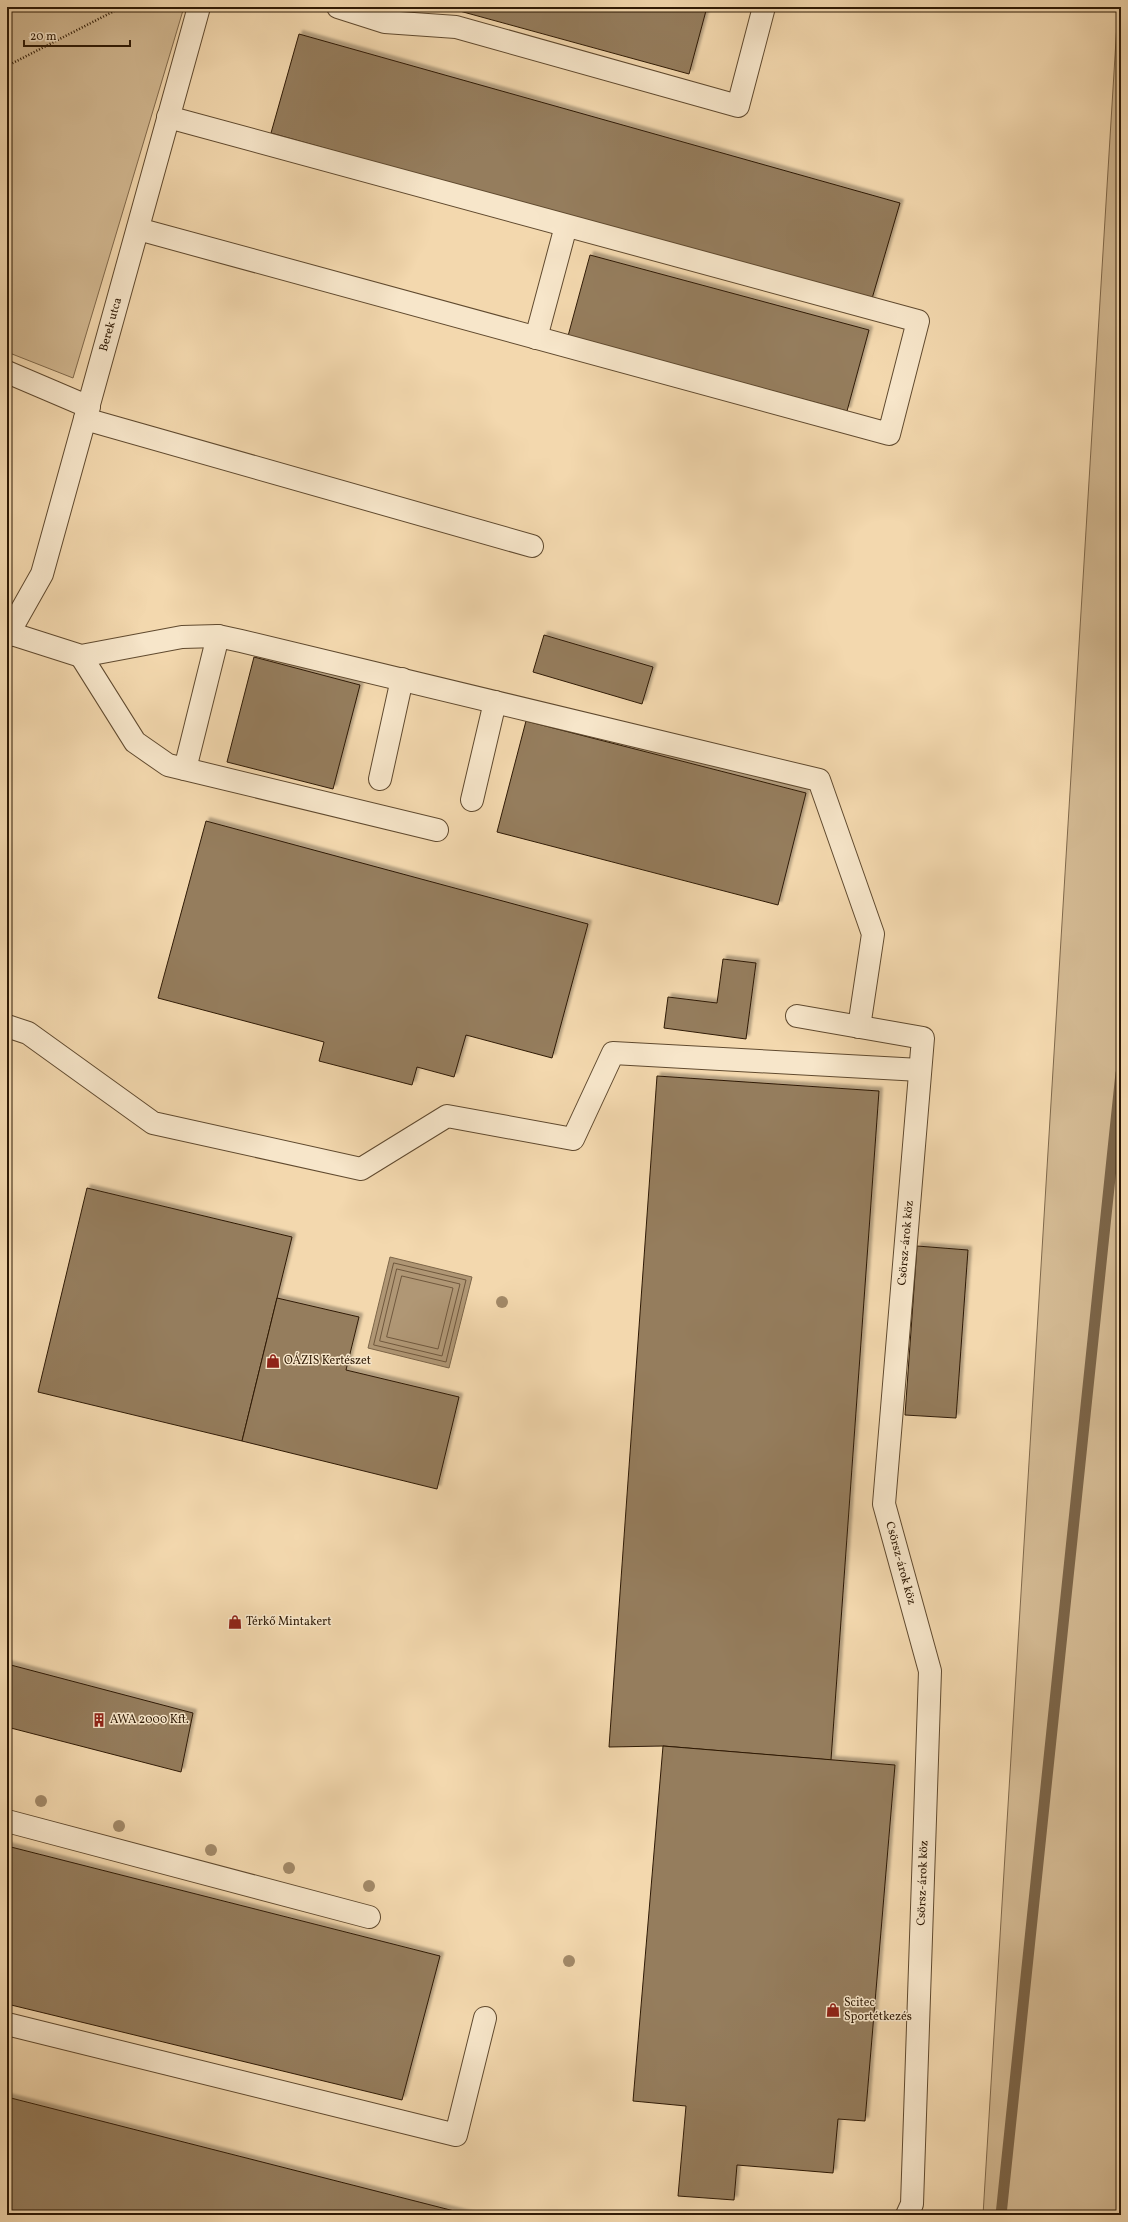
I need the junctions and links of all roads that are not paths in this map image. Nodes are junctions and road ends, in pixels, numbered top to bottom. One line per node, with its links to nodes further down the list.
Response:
1 (199, 7): 4 (street, Berek utca)
2 (338, 7): 3 (street)
3 (764, 7)
4 (168, 117): 5 (street); 6 (street, Berek utca)
5 (566, 226): 7 (street); 7 (street)
6 (138, 229): 7 (street); 9 (street, Berek utca)
7 (536, 338)
8 (7, 372): 9 (street)
9 (87, 413): 10 (street); 11 (street, Berek utca)
10 (532, 546)
11 (8, 634): 13 (street)
12 (218, 636): 13 (street); 14 (street); 16 (street)
13 (81, 656): 16 (street)
14 (402, 679): 15 (street); 17 (street)
15 (495, 702): 18 (street); 22 (street)
16 (185, 769): 19 (street)
17 (380, 779)
18 (472, 800)
19 (436, 830)
20 (797, 1016): 22 (street, Csörsz-árok köz)
21 (7, 1026): 23 (street)
22 (859, 1027): 23 (street, Csörsz-árok köz)
23 (920, 1070): 28 (street, Csörsz-árok köz)
24 (7, 1822): 25 (street)
25 (369, 1917)
26 (485, 2018): 27 (street)
27 (7, 2024)
28 (907, 2215)

